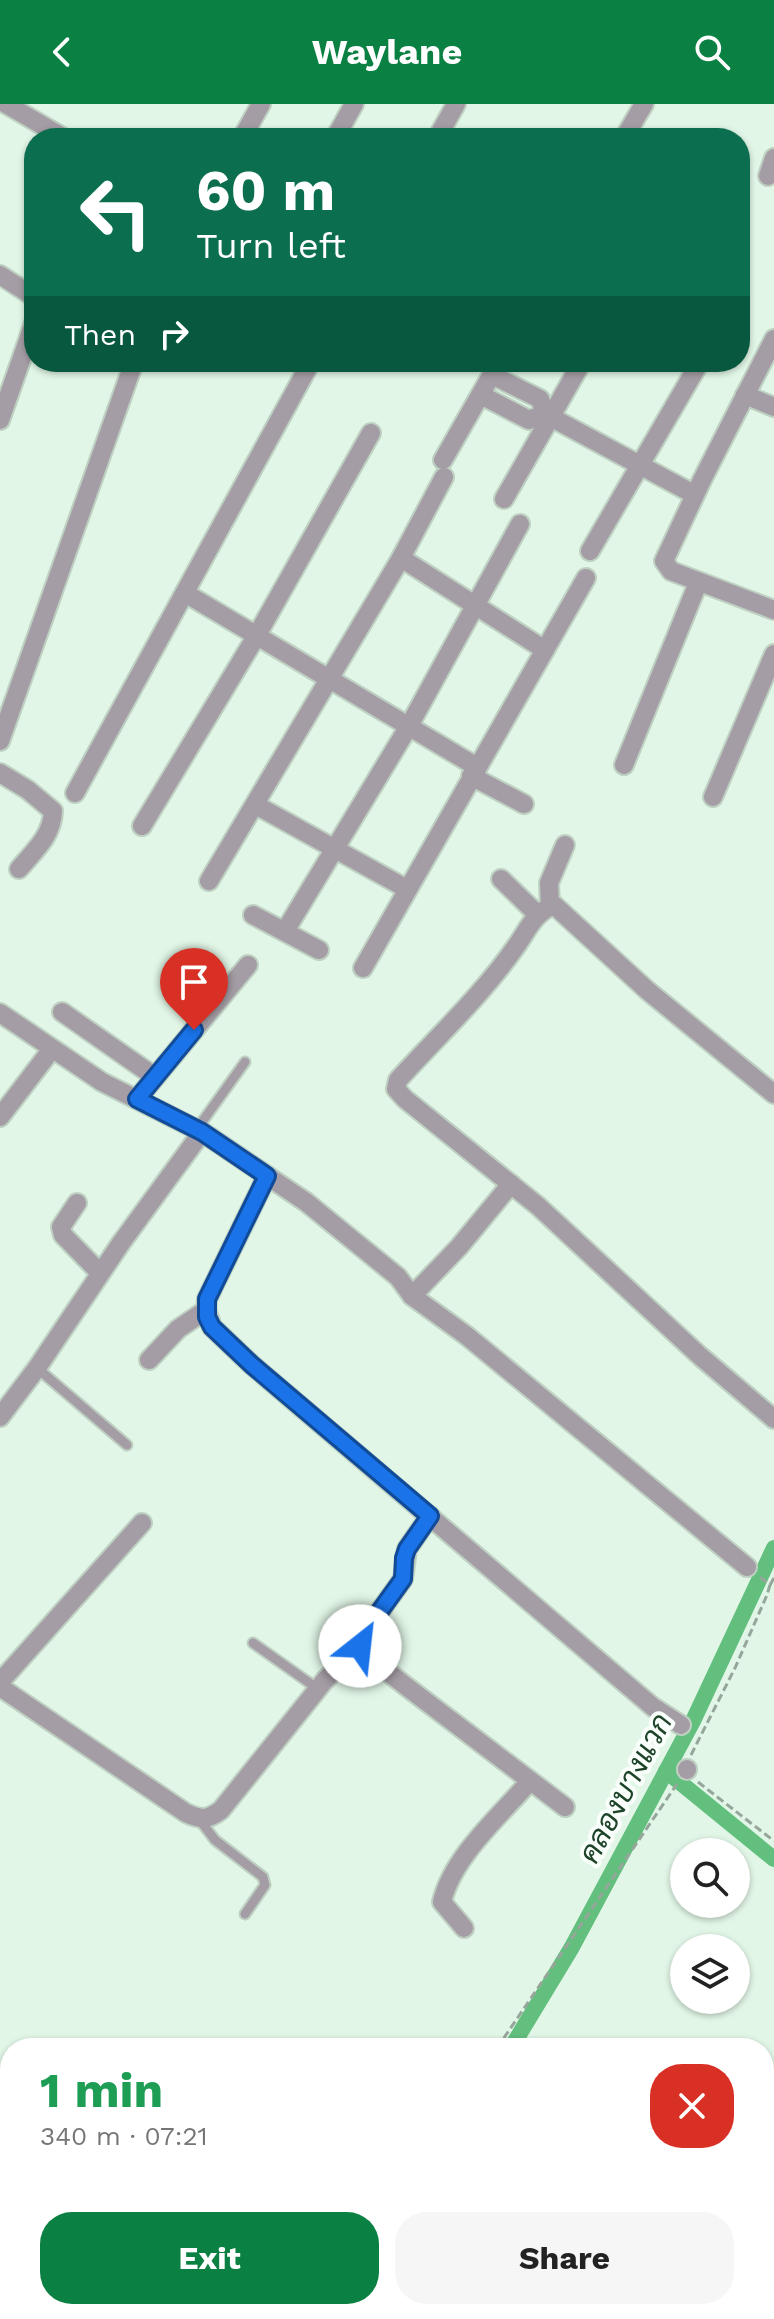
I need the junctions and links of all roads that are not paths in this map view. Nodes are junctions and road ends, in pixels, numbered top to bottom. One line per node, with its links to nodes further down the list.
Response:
1 (6, 104): 6 (street)
2 (261, 104): 7 (street)
3 (354, 104): 8 (street)
4 (455, 104): 9 (street)
5 (644, 104): 10 (street)
6 (47, 128)
7 (248, 128)
8 (341, 128)
9 (442, 128)
10 (630, 128)
11 (0, 275): 12 (street)
12 (24, 291)
13 (774, 339): 22 (street)
14 (24, 352): 25 (street)
15 (130, 372): 43 (street)
16 (306, 372): 35 (street)
17 (493, 372): 21 (street)
18 (501, 372): 24 (street)
19 (576, 372): 24 (street)
20 (694, 372): 27 (street)
21 (481, 395): 24 (street); 32 (street)
22 (745, 395): 23 (street); 34 (street)
23 (774, 407)
24 (548, 416): 27 (street); 29 (street)
25 (0, 420)
26 (371, 433): 38 (street)
27 (640, 465): 28 (street); 31 (street)
28 (686, 490)
29 (504, 499)
30 (520, 524): 36 (street)
31 (590, 551)
32 (401, 558): 36 (street); 41 (street)
33 (586, 578): 39 (street)
34 (698, 583): 37 (street); 44 (street)
35 (185, 593): 38 (street); 47 (street)
36 (474, 604): 39 (street); 42 (street)
37 (774, 610)
38 (257, 635): 41 (street); 51 (street)
39 (545, 650): 45 (street)
40 (774, 654): 48 (street)
41 (329, 679): 42 (street); 50 (street)
42 (409, 726): 45 (street); 53 (street)
43 (0, 741)
44 (624, 765)
45 (474, 772): 49 (street); 57 (street)
46 (0, 773): 54 (street)
47 (75, 793)
48 (713, 797)
49 (524, 804)
50 (256, 805): 53 (street); 56 (street)
51 (142, 826)
52 (565, 845): 58 (street)
53 (335, 847): 57 (street); 60 (street)
54 (19, 869)
55 (501, 879): 58 (street)
56 (209, 881)
57 (407, 889): 63 (street)
58 (544, 911): 69 (street); 74 (street)
59 (253, 915): 60 (street)
60 (285, 931): 61 (street)
61 (319, 950)
62 (248, 965): 68 (street)
63 (363, 968)
64 (62, 1012): 68 (street)
65 (0, 1013): 66 (street)
66 (52, 1049): 70 (street); 71 (street)
67 (245, 1062): 72 (lane)
68 (155, 1077): 70 (street)
69 (774, 1094)
70 (137, 1099): 72 (street)
71 (0, 1117)
72 (200, 1131): 73 (street); 76 (street)
73 (267, 1176): 77 (street); 78 (street)
74 (511, 1184): 77 (street); 82 (street)
75 (77, 1203): 76 (street)
76 (100, 1273): 80 (street)
77 (412, 1296): 86 (street)
78 (206, 1310): 79 (street); 84 (street)
79 (149, 1360)
80 (37, 1368): 81 (street); 83 (lane)
81 (0, 1417)
82 (774, 1419)
83 (127, 1445)
84 (430, 1516): 88 (street); 91 (street)
85 (142, 1523): 89 (street)
86 (747, 1567)
87 (253, 1643): 90 (lane)
88 (360, 1646): 90 (street); 92 (street)
89 (0, 1685): 94 (street)
90 (318, 1689): 94 (street)
91 (688, 1731)
92 (530, 1781): 93 (street); 96 (street)
93 (565, 1807)
94 (199, 1819): 95 (lane)
95 (245, 1914)
96 (464, 1928)

